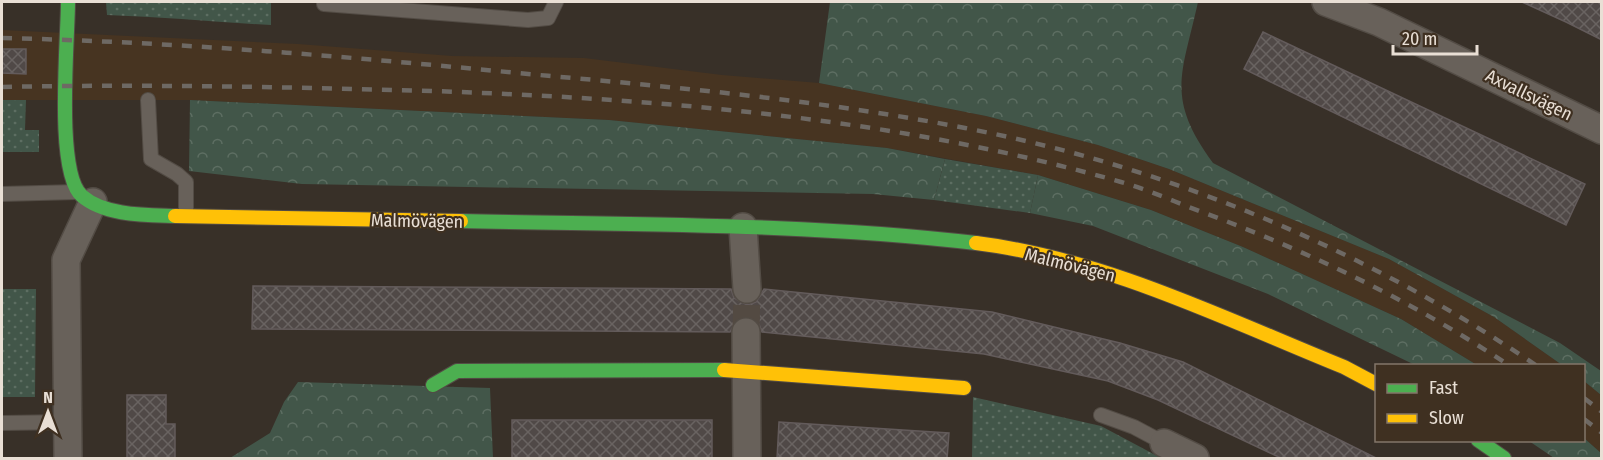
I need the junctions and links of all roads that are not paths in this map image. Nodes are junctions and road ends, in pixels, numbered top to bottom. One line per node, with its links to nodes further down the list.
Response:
1 (68, 2): 8 (street)
2 (556, 2): 4 (lane)
3 (1326, 2): 6 (street, Axvallsvägen)
4 (324, 4)
5 (148, 99): 9 (lane)
6 (1602, 130)
7 (2, 194): 8 (lane)
8 (85, 197): 9 (street, Malmövägen); 18 (street)
9 (186, 216): 10 (street, Malmövägen)
10 (743, 227): 11 (street); 14 (street, Malmövägen)
11 (747, 289)
12 (746, 332): 13 (street)
13 (746, 370): 15 (street); 16 (street); 23 (street)
14 (1375, 383)
15 (433, 385)
16 (964, 388)
17 (1101, 415): 20 (lane)
18 (69, 422): 19 (lane); 22 (street)
19 (2, 423)
20 (1164, 443): 24 (street)
21 (1475, 447): 25 (street)
22 (68, 459)
23 (747, 459)
24 (1196, 459)
25 (1504, 459)

